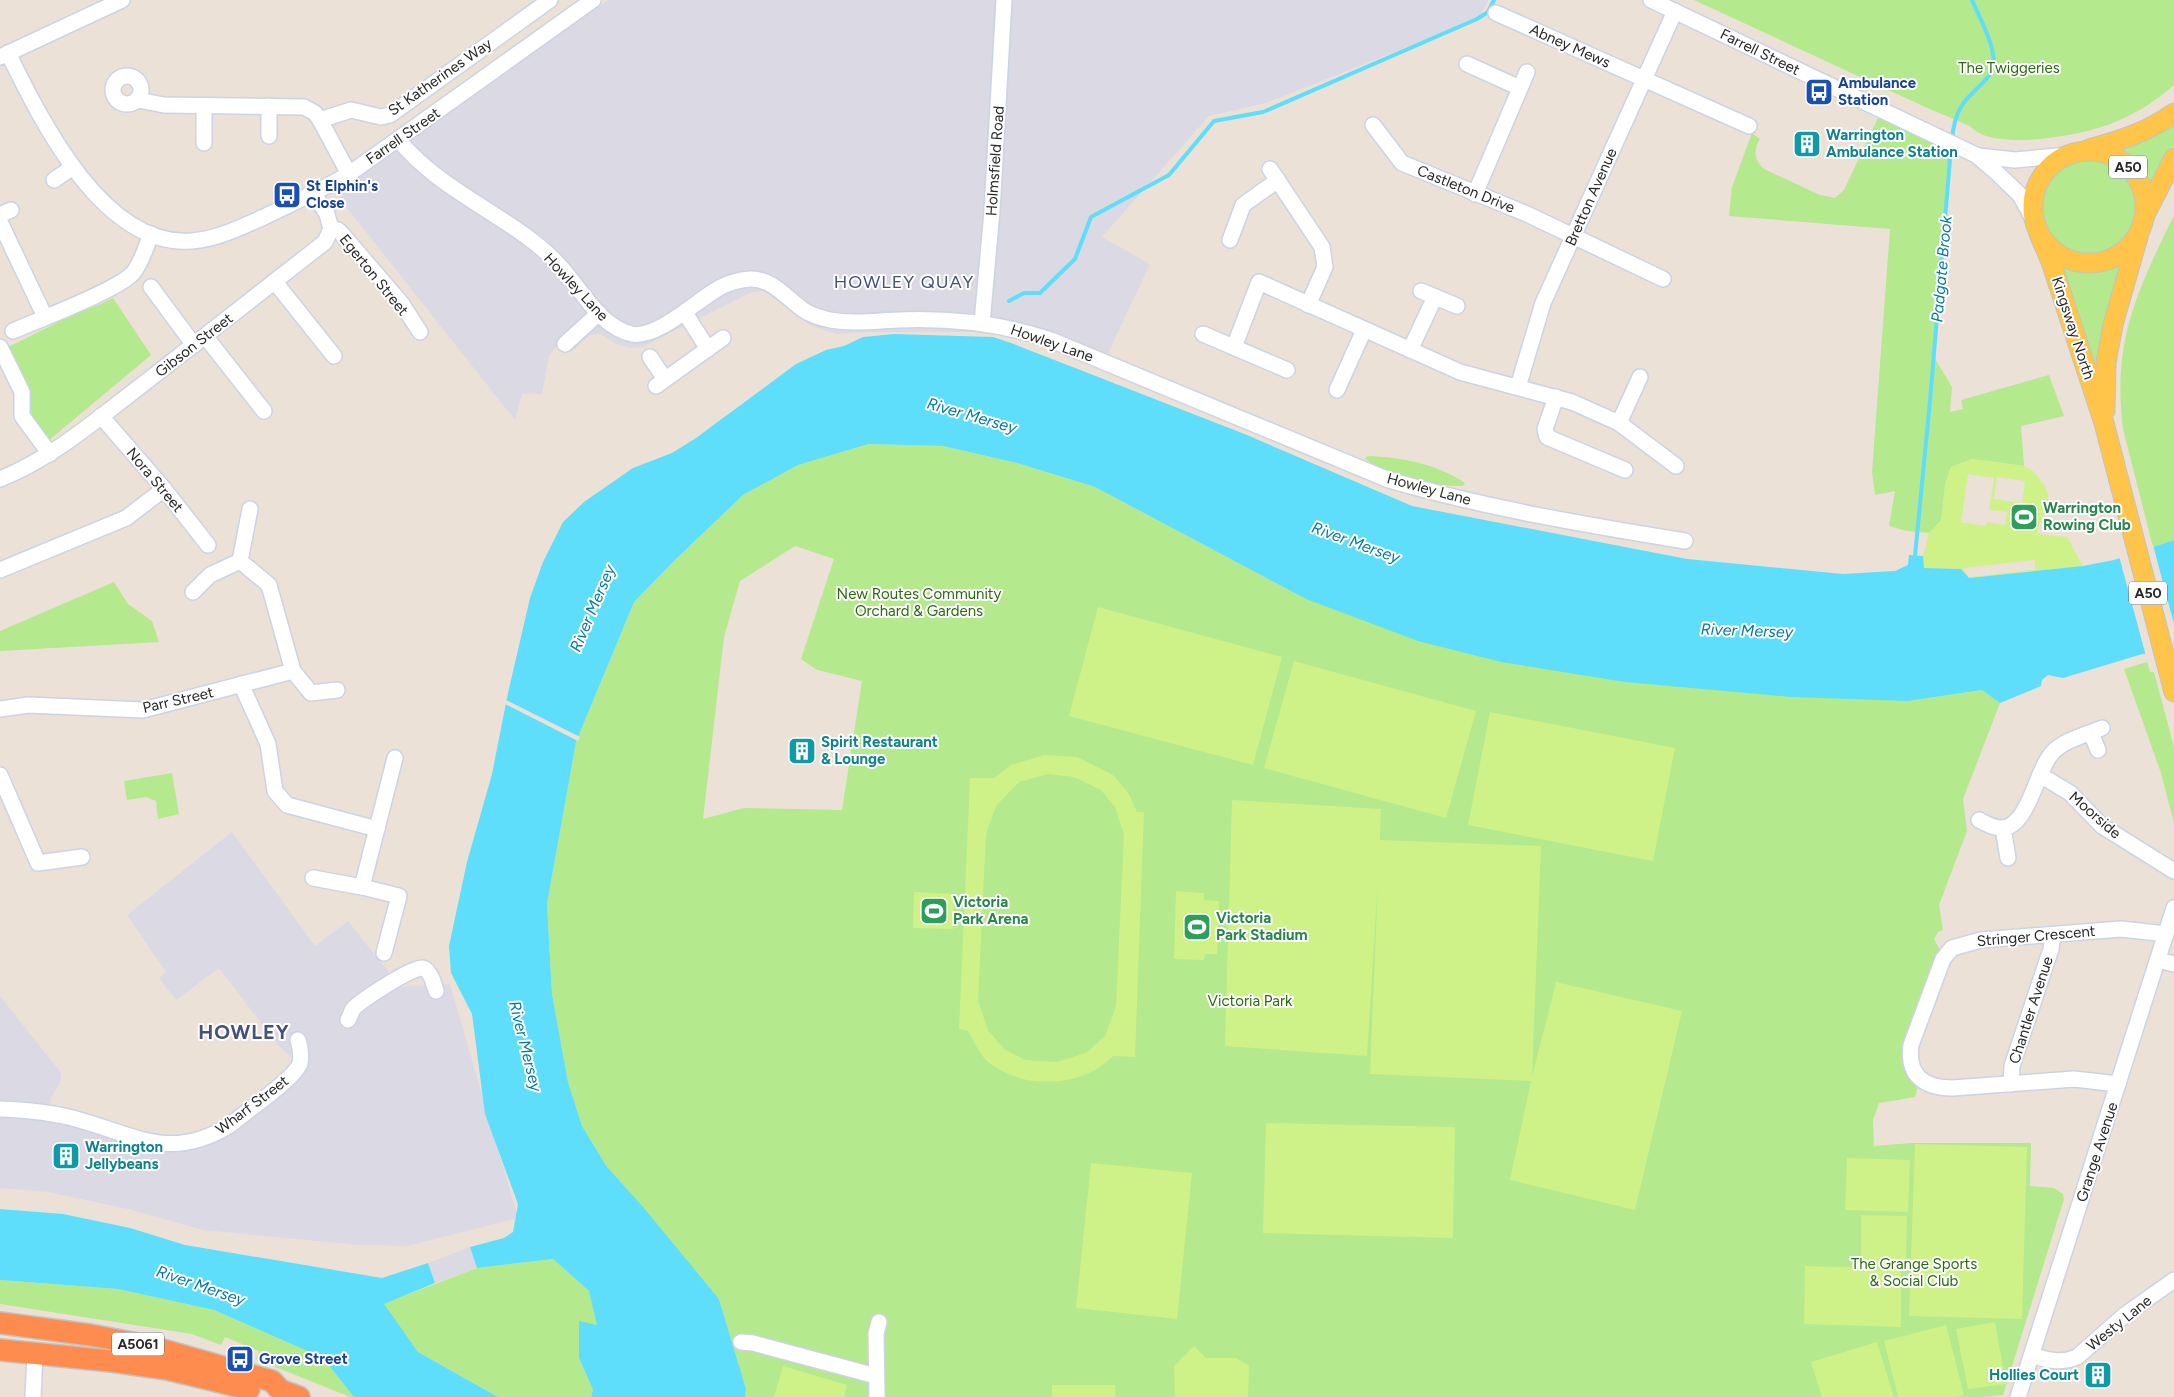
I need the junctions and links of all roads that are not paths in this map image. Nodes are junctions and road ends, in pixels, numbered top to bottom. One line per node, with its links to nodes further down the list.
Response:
1 (122, 0): 8 (street)
2 (550, 0): 17 (street, St Katherines Way)
3 (593, 0): 21 (street, Farrell Street)
4 (1004, 0): 46 (street, Holmsfield Road)
5 (1651, 0): 6 (street, Farrell Street)
6 (1675, 11): 11 (street, Bretton Avenue); 24 (street, Farrell Street)
7 (1496, 13): 11 (street, Abney Mews)
8 (4, 55): 26 (street, Farrell Street)
9 (1467, 64): 12 (street)
10 (1526, 72): 12 (street)
11 (1643, 80): 19 (street, Abney Mews); 36 (street, Bretton Avenue)
12 (1520, 88): 30 (street)
13 (138, 100): 14 (street)
14 (204, 106): 15 (street); 22 (street)
15 (270, 106): 17 (street); 20 (street)
16 (2174, 113): 23 (main road, A50)
17 (320, 120): 27 (street)
18 (1373, 125): 30 (street, Castleton Drive)
19 (1749, 126)
20 (269, 136)
21 (398, 140): 27 (street, Farrell Street); 44 (street, Howley Lane)
22 (204, 143)
23 (2074, 153): 24 (street, Farrell Street); 32 (main road, A50); 33 (main road, A50)
24 (1973, 154): 33 (street, Farrell Street)
25 (2174, 158): 32 (main road, Kingsway North / A50)
26 (73, 167): 28 (street); 35 (street, Farrell Street)
27 (349, 174): 29 (street, Farrell Street)
28 (54, 180)
29 (314, 194): 34 (street, Egerton Street); 35 (street, Farrell Street)
30 (1475, 194): 36 (street, Castleton Drive)
31 (0, 222): 45 (street)
32 (2143, 223): 33 (main road, A50); 68 (main road, Kingsway North / A50)
33 (2036, 228): 68 (main road, Kingsway North / A50)
34 (331, 230): 39 (street, Gibson Street); 49 (street, Egerton Street)
35 (151, 234): 45 (street)
36 (1573, 236): 38 (street, Castleton Drive); 62 (street, Bretton Avenue)
37 (1230, 240): 41 (street)
38 (1663, 279)
39 (275, 282): 52 (street, Gibson Street); 58 (street)
40 (151, 287): 52 (street)
41 (1308, 305): 47 (street); 55 (street)
42 (1457, 306): 57 (street)
43 (685, 313): 44 (street, Howley Lane); 46 (street, Howley Lane); 56 (street)
44 (599, 314): 53 (street)
45 (45, 317): 48 (street)
46 (982, 322): 75 (street, Howley Lane)
47 (1364, 330): 57 (street); 63 (street)
48 (13, 331)
49 (420, 332)
50 (1203, 334): 55 (street)
51 (723, 338): 56 (street)
52 (199, 340): 65 (street); 66 (street, Gibson Street)
53 (565, 344)
54 (0, 347): 69 (street)
55 (1234, 347): 60 (street)
56 (708, 349): 59 (street)
57 (1410, 350): 62 (street)
58 (334, 356)
59 (650, 357)
60 (1287, 370)
61 (1640, 377): 67 (street)
62 (1518, 387): 64 (street)
63 (1337, 390)
64 (1556, 397): 67 (street); 71 (street)
65 (264, 411)
66 (101, 416): 69 (street, Gibson Street); 73 (street, Nora Street)
67 (1619, 423): 70 (street)
68 (2104, 423): 83 (main road, Kingsway North / A50)
69 (50, 454): 72 (street, Gibson Street)
70 (1676, 466)
71 (1625, 470)
72 (0, 479)
73 (164, 489): 76 (street, Nora Street); 78 (street)
74 (250, 509): 77 (street)
75 (1685, 541)
76 (208, 545)
77 (240, 561): 79 (street); 80 (street)
78 (0, 570)
79 (193, 592)
80 (293, 671): 81 (street, Parr Street); 82 (street)
81 (241, 684): 84 (street, Parr Street); 91 (street)
82 (337, 690)
83 (2174, 692)
84 (0, 709)
85 (2098, 750): 88 (street)
86 (395, 758): 91 (street)
87 (0, 775): 92 (street)
88 (2040, 775): 90 (street); 94 (street, Moorside)
89 (1979, 820): 90 (street)
90 (2004, 828): 93 (street)
91 (377, 829): 96 (street)
92 (82, 857)
93 (2008, 858)
94 (2174, 871)
95 (313, 878): 96 (street)
96 (362, 887): 100 (street)
97 (2174, 908): 98 (street, Grange Avenue)
98 (2166, 934): 99 (street, Stringer Crescent); 101 (street, Grange Avenue)
99 (2054, 935): 106 (street, Chantler Avenue); 106 (street, Stringer Crescent)
100 (384, 953)
101 (2158, 960): 102 (street); 107 (street, Grange Avenue)
102 (2174, 964)
103 (436, 991): 104 (street)
104 (348, 1020)
105 (298, 1040): 108 (street, Wharf Street)
106 (2011, 1084): 107 (street, Stringer Crescent)
107 (2118, 1084): 115 (street, Grange Avenue)
108 (0, 1109)
109 (2174, 1280): 115 (street, Westy Lane)
110 (879, 1322): 116 (street)
111 (0, 1323): 118 (highway, A5061)
112 (741, 1342): 116 (street)
113 (0, 1350): 114 (highway, A5061)
114 (35, 1353): 117 (highway, A5061); 119 (street)
115 (2032, 1355): 121 (street, Grange Avenue)
116 (876, 1376): 120 (street)
117 (229, 1391): 118 (highway, A5061)
118 (290, 1393)
119 (33, 1397)
120 (877, 1397)
121 (2018, 1397)

